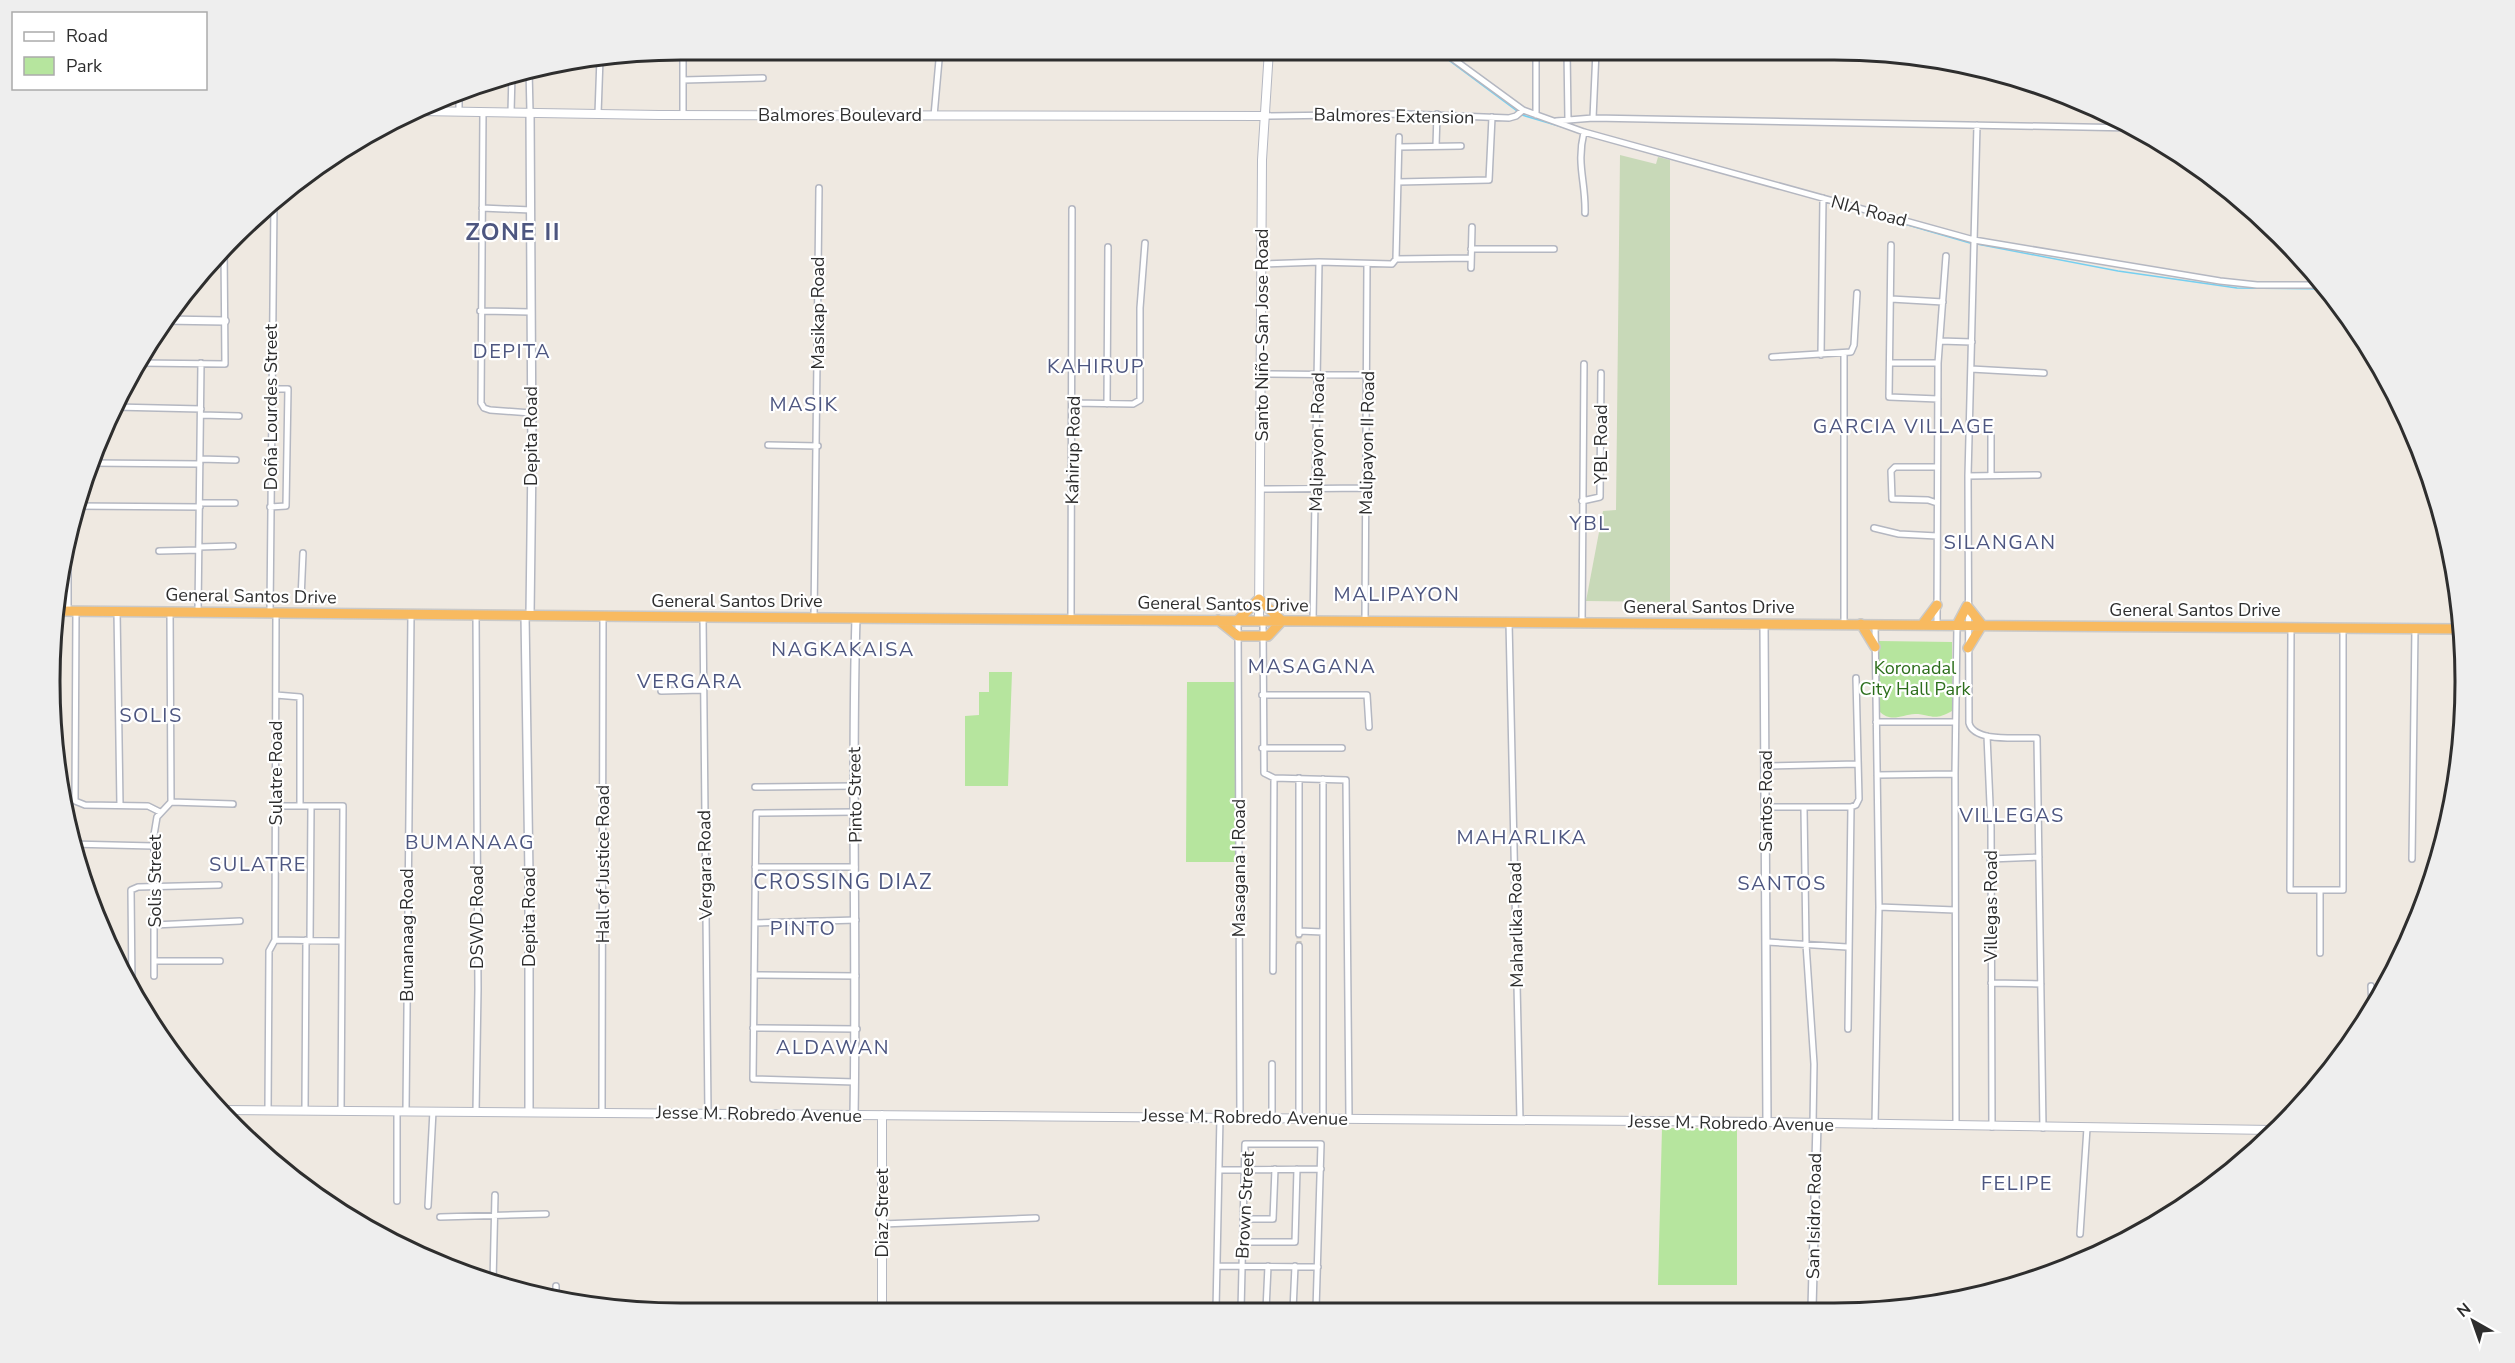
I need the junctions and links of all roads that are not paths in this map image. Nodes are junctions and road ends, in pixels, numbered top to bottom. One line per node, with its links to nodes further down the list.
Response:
1 (683, 60): 11 (street)
2 (939, 60): 24 (street)
3 (1268, 60): 25 (main road, Santo Niño-San Jose Road)
4 (1455, 60): 14 (street, NIA Road)
5 (1536, 60): 23 (street)
6 (1567, 60): 28 (street)
7 (1596, 60): 27 (street)
8 (600, 65): 20 (street)
9 (763, 78): 11 (street)
10 (529, 79): 19 (street)
11 (682, 80): 22 (street)
12 (512, 84): 18 (street)
13 (459, 101): 16 (street)
14 (1523, 110): 23 (street, NIA Road); 26 (street, Balmores Extension)
15 (435, 111): 16 (main road, Balmores Boulevard)
16 (459, 111): 17 (main road, Balmores Boulevard)
17 (483, 112): 18 (main road, Balmores Boulevard); 40 (street)
18 (511, 112): 19 (main road, Balmores Boulevard)
19 (530, 112): 20 (main road, Balmores Boulevard); 42 (street, Depita Road)
20 (598, 114): 22 (main road, Balmores Boulevard)
21 (1437, 114): 25 (street, Balmores Extension); 26 (street, Balmores Extension); 34 (street)
22 (683, 115): 24 (main road, Balmores Boulevard)
23 (1536, 115): 29 (street, NIA Road)
24 (934, 116): 25 (main road, Balmores Boulevard)
25 (1263, 116): 57 (main road, Santo Niño-San Jose Road)
26 (1492, 117): 37 (street)
27 (1593, 118): 28 (street); 30 (street)
28 (1568, 120): 29 (street)
29 (1555, 121): 32 (street, NIA Road)
30 (1977, 125): 31 (street); 46 (street)
31 (2115, 128)
32 (1584, 134): 39 (street, NIA Road); 44 (street)
33 (1399, 137): 36 (street)
34 (1436, 146): 35 (street); 36 (street)
35 (1461, 146)
36 (1399, 147): 37 (street)
37 (1398, 182): 54 (street)
38 (819, 188): 94 (street, Masikap Road)
39 (1823, 198): 46 (street, NIA Road); 71 (street)
40 (482, 208): 42 (street); 64 (street)
41 (1072, 209): 86 (street, Kahirup Road)
42 (531, 210): 65 (street, Depita Road)
43 (274, 212): 84 (street, Doña Lourdes Street)
44 (1585, 213)
45 (1472, 227): 50 (street)
46 (1974, 240): 60 (street, NIA Road); 69 (street)
47 (1145, 243): 87 (street)
48 (1891, 245): 62 (street)
49 (1108, 247): 87 (street)
50 (1472, 249): 51 (street); 53 (street)
51 (1554, 249)
52 (1946, 256): 63 (street)
53 (1471, 258): 54 (street); 59 (street)
54 (1396, 259): 58 (street)
55 (224, 261): 67 (street)
56 (1319, 262): 57 (street); 58 (street); 82 (street, Malipayon I Road)
57 (1262, 264): 81 (main road, Santo Niño-San Jose Road)
58 (1367, 264): 83 (street, Malipayon II Road)
59 (1471, 268)
60 (2312, 285)
61 (1857, 293): 70 (street)
62 (1891, 299): 63 (street); 75 (street)
63 (1943, 302): 68 (street)
64 (480, 310): 65 (street); 90 (street)
65 (531, 312): 90 (street, Depita Road)
66 (176, 320): 67 (street)
67 (225, 321): 74 (street)
68 (1940, 341): 69 (street); 76 (street)
69 (1972, 342): 78 (street)
70 (1845, 354): 71 (street); 145 (street)
71 (1821, 355): 72 (street)
72 (1772, 357)
73 (148, 363): 74 (street)
74 (201, 363): 89 (street)
75 (1890, 363): 76 (street); 85 (street)
76 (1938, 363): 85 (street)
77 (1584, 364): 105 (street, YBL Road)
78 (1971, 369): 80 (street); 101 (street)
79 (1601, 373): 105 (street, YBL Road)
80 (2044, 373)
81 (1261, 374): 82 (street); 104 (main road, Santo Niño-San Jose Road)
82 (1318, 375): 83 (street); 102 (street, Malipayon I Road)
83 (1368, 375): 103 (street, Malipayon II Road)
84 (271, 389): 110 (street, Doña Lourdes Street); 110 (street)
85 (1938, 399): 98 (street)
86 (1073, 403): 87 (street); 135 (street, Kahirup Road)
87 (1107, 404)
88 (124, 408): 89 (street)
89 (201, 412): 91 (street); 96 (street)
90 (531, 413): 130 (street, Depita Road)
91 (239, 416)
92 (1990, 433): 99 (street)
93 (768, 445): 94 (street)
94 (818, 446): 133 (street, Masikap Road)
95 (236, 460): 96 (street)
96 (200, 461): 97 (street); 108 (street)
97 (100, 463)
98 (1937, 467): 107 (street); 107 (street)
99 (1991, 475): 100 (street); 101 (street)
100 (2038, 475)
101 (1968, 476): 121 (street)
102 (1316, 488): 103 (street); 104 (street); 140 (street, Malipayon I Road)
103 (1366, 488): 141 (street, Malipayon II Road)
104 (1261, 489): 119 (main road, Santo Niño-San Jose Road)
105 (1582, 501): 143 (street, YBL Road)
106 (235, 502): 108 (street)
107 (1937, 503): 112 (street)
108 (200, 505): 109 (street); 114 (street)
109 (86, 506)
110 (270, 507): 127 (street, Doña Lourdes Street)
111 (1874, 528): 112 (street)
112 (1937, 536): 120 (street)
113 (233, 546): 114 (street)
114 (199, 549): 115 (street); 126 (street)
115 (159, 551)
116 (303, 553): 118 (street)
117 (70, 572): 123 (street)
118 (302, 599)
119 (1259, 599): 137 (highway); 138 (main road, Santo Niño-San Jose Road); 139 (highway)
120 (1937, 605): 148 (highway); 149 (street)
121 (1967, 606): 150 (highway); 151 (street); 152 (highway)
122 (64, 611): 123 (highway, General Santos Drive)
123 (72, 611): 124 (highway, General Santos Drive); 183 (street)
124 (117, 611): 125 (highway, General Santos Drive); 183 (street)
125 (170, 612): 126 (highway, General Santos Drive); 181 (street)
126 (198, 612): 127 (highway, General Santos Drive)
127 (273, 613): 128 (highway, General Santos Drive); 164 (street, Sulatre Road)
128 (411, 614): 129 (highway, General Santos Drive); 238 (street, Bumanaag Road)
129 (476, 614): 130 (highway, General Santos Drive); 241 (street, DSWD Road)
130 (527, 615): 131 (highway, General Santos Drive); 240 (street, Depita Road)
131 (603, 616): 132 (highway, General Santos Drive); 242 (street, Hall of Justice Road)
132 (703, 617): 133 (highway, General Santos Drive); 162 (street, Vergara Road)
133 (814, 618): 134 (highway, General Santos Drive)
134 (856, 618): 135 (highway, General Santos Drive); 179 (street, Pinto Street)
135 (1071, 619): 136 (highway, General Santos Drive)
136 (1218, 620): 137 (highway, General Santos Drive); 157 (highway)
137 (1238, 620): 138 (highway, General Santos Drive); 157 (street, Masagana I Road)
138 (1261, 621): 139 (highway, General Santos Drive); 158 (street)
139 (1282, 621): 140 (highway, General Santos Drive); 158 (highway)
140 (1313, 621): 141 (highway, General Santos Drive)
141 (1365, 622): 142 (highway, General Santos Drive)
142 (1509, 622): 143 (highway, General Santos Drive); 252 (street, Maharlika Road)
143 (1581, 623): 144 (highway, General Santos Drive)
144 (1764, 624): 145 (highway, General Santos Drive); 173 (street, Santos Road)
145 (1844, 624): 146 (highway, General Santos Drive)
146 (1861, 624): 147 (highway, General Santos Drive); 159 (highway)
147 (1875, 624): 148 (highway, General Santos Drive); 159 (street)
148 (1922, 625): 149 (highway, General Santos Drive)
149 (1937, 625): 150 (highway, General Santos Drive)
150 (1958, 625): 151 (highway, General Santos Drive); 167 (street)
151 (1968, 625): 152 (highway, General Santos Drive); 160 (street)
152 (1982, 625): 153 (highway, General Santos Drive); 160 (highway)
153 (2291, 627): 154 (highway, General Santos Drive); 201 (street)
154 (2343, 627): 155 (highway, General Santos Drive); 201 (street)
155 (2415, 628): 156 (highway, General Santos Drive); 196 (street)
156 (2453, 629)
157 (1238, 636): 158 (highway); 247 (street, Masagana I Road)
158 (1262, 636): 165 (street)
159 (1875, 647): 166 (street)
160 (1968, 648): 169 (street)
161 (1856, 678): 172 (street)
162 (703, 690): 163 (street); 243 (street, Vergara Road)
163 (662, 691)
164 (276, 695): 184 (street, Sulatre Road); 185 (street)
165 (1262, 695): 168 (street); 170 (street)
166 (1876, 722): 167 (street); 175 (street)
167 (1955, 722): 174 (street)
168 (1369, 727)
169 (1987, 736): 194 (street); 195 (street, Villegas Road)
170 (1262, 748): 171 (street); 176 (street)
171 (1342, 748)
172 (1858, 764): 173 (street); 188 (street)
173 (1766, 766): 187 (street, Santos Road)
174 (1955, 774): 175 (street); 203 (street)
175 (1877, 775): 202 (street)
176 (1274, 778): 177 (street); 220 (street)
177 (1299, 778): 178 (street); 208 (street)
178 (1323, 779): 208 (street); 251 (street)
179 (854, 786): 180 (street); 191 (street, Pinto Street)
180 (755, 787)
181 (171, 802): 182 (street); 190 (street, Solis Street)
182 (233, 804)
183 (120, 805): 190 (street)
184 (276, 806): 185 (street); 209 (street, Sulatre Road)
185 (300, 806): 186 (street)
186 (311, 806): 210 (street); 211 (street)
187 (1766, 807): 189 (street); 212 (street, Santos Road)
188 (1851, 807): 189 (street); 215 (street)
189 (1804, 809): 213 (street)
190 (160, 812): 193 (street, Solis Street)
191 (855, 812): 197 (street); 198 (street, Pinto Street)
192 (82, 844): 193 (street)
193 (153, 846): 200 (street, Solis Street)
194 (2039, 857): 195 (street); 225 (street)
195 (1990, 859): 224 (street, Villegas Road)
196 (2412, 859)
197 (755, 867): 198 (street); 206 (street)
198 (855, 867): 204 (street, Pinto Street)
199 (219, 885): 200 (street)
200 (154, 886): 207 (street, Solis Street); 219 (street)
201 (2320, 890): 216 (street)
202 (1879, 907): 203 (street); 255 (street)
203 (1955, 909): 256 (street)
204 (856, 920): 206 (street); 223 (street, Pinto Street)
205 (240, 921): 207 (street)
206 (755, 923): 221 (street)
207 (154, 925): 217 (street, Solis Street)
208 (1323, 932): 250 (street)
209 (275, 940): 210 (street); 234 (street, Sulatre Road)
210 (308, 940): 211 (street); 235 (street)
211 (342, 941): 236 (street)
212 (1767, 942): 213 (street); 253 (street, Santos Road)
213 (1806, 944): 215 (street); 254 (street)
214 (1299, 946): 249 (street)
215 (1847, 947): 230 (street)
216 (2320, 953)
217 (154, 961): 218 (street); 222 (street, Solis Street)
218 (220, 961)
219 (132, 970)
220 (1273, 971)
221 (754, 975): 223 (street); 228 (street)
222 (154, 976)
223 (856, 976): 229 (street, Pinto Street)
224 (1991, 983): 225 (street); 257 (street, Villegas Road)
225 (2041, 984): 258 (street)
226 (2372, 986): 227 (street)
227 (2372, 992)
228 (753, 1028): 229 (street); 232 (street)
229 (856, 1029): 232 (street, Pinto Street)
230 (1848, 1029)
231 (1272, 1064): 248 (street)
232 (855, 1082): 244 (street, Pinto Street)
233 (232, 1110): 234 (main road, Jesse M. Robredo Avenue)
234 (268, 1110): 235 (main road, Jesse M. Robredo Avenue)
235 (306, 1110): 236 (main road, Jesse M. Robredo Avenue)
236 (341, 1111): 237 (main road, Jesse M. Robredo Avenue)
237 (397, 1111): 238 (main road, Jesse M. Robredo Avenue); 267 (street)
238 (406, 1111): 239 (main road, Jesse M. Robredo Avenue)
239 (433, 1111): 241 (main road, Jesse M. Robredo Avenue); 268 (street)
240 (529, 1111): 241 (main road, Jesse M. Robredo Avenue); 242 (main road, Jesse M. Robredo Avenue)
241 (476, 1112)
242 (602, 1112): 243 (main road, Jesse M. Robredo Avenue)
243 (708, 1113): 244 (main road, Jesse M. Robredo Avenue)
244 (854, 1115): 245 (main road, Jesse M. Robredo Avenue)
245 (882, 1115): 246 (main road, Jesse M. Robredo Avenue); 274 (main road, Diaz Street)
246 (1220, 1117): 247 (main road, Jesse M. Robredo Avenue); 264 (street)
247 (1240, 1117): 248 (main road, Jesse M. Robredo Avenue)
248 (1272, 1118): 249 (main road, Jesse M. Robredo Avenue)
249 (1299, 1118): 250 (main road, Jesse M. Robredo Avenue)
250 (1323, 1118): 251 (main road, Jesse M. Robredo Avenue)
251 (1349, 1118): 252 (main road, Jesse M. Robredo Avenue)
252 (1520, 1120): 253 (main road, Jesse M. Robredo Avenue)
253 (1767, 1122): 254 (main road, Jesse M. Robredo Avenue)
254 (1815, 1124): 255 (main road, Jesse M. Robredo Avenue); 291 (street, San Isidro Road)
255 (1875, 1125): 256 (main road, Jesse M. Robredo Avenue)
256 (1956, 1126): 257 (main road, Jesse M. Robredo Avenue)
257 (1992, 1127): 258 (main road, Jesse M. Robredo Avenue)
258 (2043, 1128): 259 (main road, Jesse M. Robredo Avenue)
259 (2087, 1128): 260 (main road, Jesse M. Robredo Avenue); 275 (street)
260 (2263, 1130)
261 (1275, 1169): 262 (street); 265 (street); 273 (street)
262 (1297, 1169): 263 (street); 276 (street)
263 (1321, 1169): 265 (street, Brown Street); 281 (street)
264 (1219, 1170): 265 (street); 277 (street)
265 (1244, 1170): 273 (street, Brown Street)
266 (495, 1195): 270 (street)
267 (398, 1201)
268 (428, 1206)
269 (546, 1214): 270 (street)
270 (495, 1215): 271 (street); 282 (street)
271 (440, 1217)
272 (1036, 1218): 274 (street)
273 (1243, 1219): 276 (street, Brown Street)
274 (882, 1224): 285 (main road, Diaz Street)
275 (2080, 1234)
276 (1243, 1242): 278 (street, Brown Street)
277 (1217, 1266): 278 (street); 286 (street)
278 (1242, 1266): 279 (street); 287 (street, Brown Street)
279 (1268, 1266): 280 (street); 288 (street)
280 (1295, 1266): 281 (street); 289 (street)
281 (1317, 1267): 290 (street)
282 (493, 1273)
283 (556, 1286): 284 (street)
284 (556, 1290)
285 (882, 1303)
286 (1216, 1303)
287 (1241, 1303)
288 (1266, 1303)
289 (1293, 1303)
290 (1316, 1303)
291 (1812, 1303)

